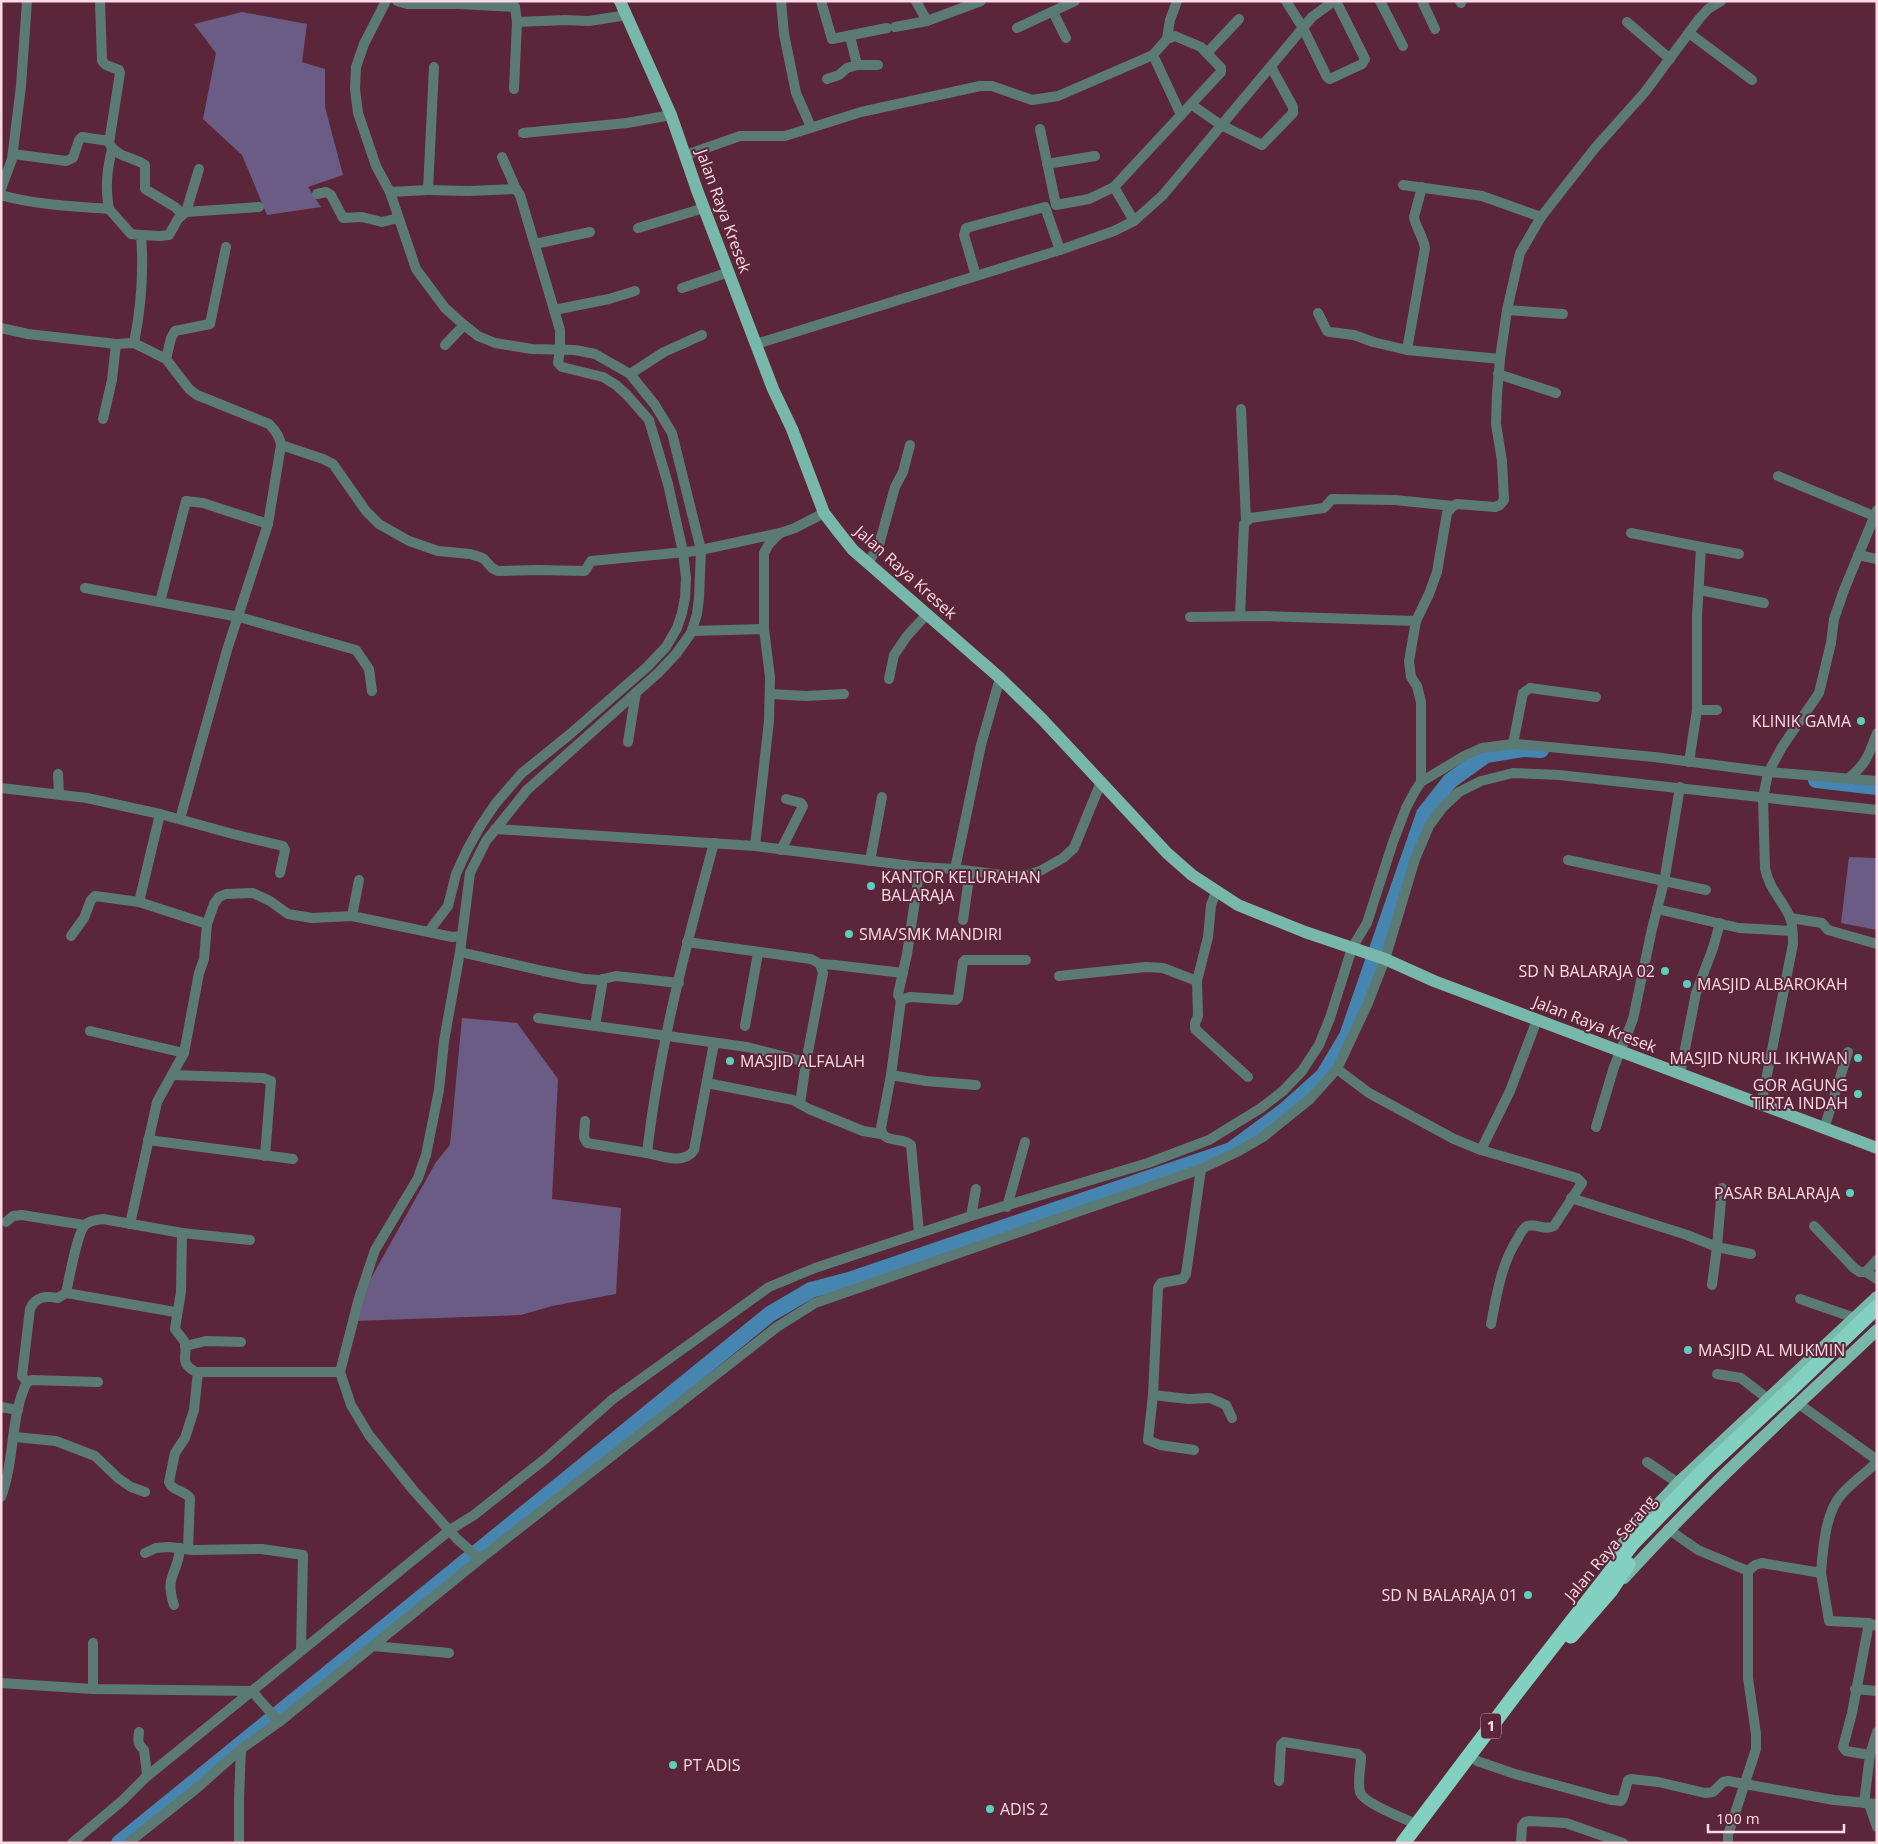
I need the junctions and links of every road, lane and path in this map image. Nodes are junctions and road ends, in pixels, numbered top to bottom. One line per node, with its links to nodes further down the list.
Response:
1 (28, 1): 50 (street)
2 (100, 1): 49 (street)
3 (386, 1): 62 (street)
4 (397, 1): 22 (street)
5 (620, 1): 19 (main road, Jalan Raya Kresek)
6 (780, 1): 46 (street)
7 (820, 1): 28 (street)
8 (916, 1): 21 (street)
9 (980, 1): 17 (street)
10 (1075, 1): 18 (street)
11 (1177, 1): 30 (street)
12 (1286, 1): 25 (street)
13 (1335, 1): 25 (street); 25 (street)
14 (1380, 1): 31 (street)
15 (1422, 1): 26 (street)
16 (1720, 1): 27 (street)
17 (965, 4): 21 (street)
18 (1053, 12): 24 (street); 29 (street)
19 (627, 14): 22 (street); 43 (main road, Jalan Raya Kresek)
20 (1239, 19): 32 (street)
21 (927, 21): 28 (street)
22 (517, 22): 41 (street)
23 (1627, 22): 34 (street)
24 (1016, 28)
25 (1302, 28): 38 (street)
26 (1435, 29)
27 (1689, 33): 34 (street); 40 (street)
28 (850, 36): 35 (street)
29 (1066, 38)
30 (1167, 39): 32 (street); 33 (street)
31 (1403, 46)
32 (1207, 53): 42 (street)
33 (1154, 55): 44 (street); 46 (street)
34 (1670, 59): 71 (street)
35 (857, 65): 36 (street); 39 (street)
36 (878, 65)
37 (434, 67): 61 (street)
38 (1271, 67): 45 (street); 45 (street)
39 (827, 79)
40 (1752, 80)
41 (514, 89)
42 (1192, 105): 44 (street); 45 (street)
43 (671, 115): 48 (street); 51 (main road, Jalan Raya Kresek)
44 (1181, 115): 57 (street)
45 (1220, 125): 73 (street)
46 (811, 127): 51 (street)
47 (1040, 129): 54 (street)
48 (523, 133)
49 (110, 145): 50 (street); 69 (street); 70 (street)
50 (13, 154): 59 (street)
51 (686, 156): 68 (main road, Jalan Raya Kresek)
52 (1095, 156): 54 (street)
53 (502, 157): 60 (street)
54 (1047, 164): 65 (street)
55 (199, 169): 70 (street)
56 (1404, 185): 58 (street)
57 (1114, 187): 65 (street); 73 (street)
58 (1422, 187): 71 (street); 95 (street)
59 (1, 188)
60 (516, 189): 61 (street); 77 (street)
61 (428, 190): 62 (street)
62 (390, 192): 72 (street)
63 (1, 194): 69 (street)
64 (317, 194): 72 (street)
65 (1056, 205): 67 (street)
66 (259, 207): 70 (street)
67 (1045, 207): 79 (street); 81 (street)
68 (704, 208): 74 (street); 80 (main road, Jalan Raya Kresek)
69 (109, 209): 76 (street)
70 (184, 213): 76 (street)
71 (1541, 217): 85 (street)
72 (398, 218): 88 (street)
73 (1134, 221): 79 (street)
74 (638, 228)
75 (590, 232): 77 (street)
76 (141, 235): 91 (street)
77 (535, 244): 84 (street)
78 (226, 247): 97 (street)
79 (1060, 250): 81 (street)
80 (729, 272): 82 (street); 93 (main road, Jalan Raya Kresek)
81 (976, 276): 93 (street)
82 (682, 288)
83 (635, 291): 84 (street)
84 (554, 310): 96 (street)
85 (1507, 310): 87 (street); 98 (street)
86 (1318, 313): 95 (street)
87 (1563, 314)
88 (462, 326): 94 (street); 96 (street)
89 (1, 328): 92 (street)
90 (702, 335): 99 (street)
91 (134, 343): 92 (street); 97 (street)
92 (116, 344): 104 (street)
93 (756, 344): 113 (main road, Jalan Raya Kresek)
94 (445, 345)
95 (1407, 350): 98 (street)
96 (559, 355): 99 (street); 103 (street)
97 (166, 359): 107 (street)
98 (1500, 359): 100 (street)
99 (630, 374): 103 (street)
100 (1498, 374): 101 (street); 112 (street)
101 (1556, 392)
102 (1241, 408): 115 (street)
103 (654, 417): 105 (street); 106 (street)
104 (103, 419)
105 (670, 434): 106 (street); 109 (street)
106 (655, 435): 109 (street)
107 (281, 445): 116 (street); 120 (street)
108 (910, 445): 124 (street)
109 (670, 456): 111 (street); 111 (street)
110 (1778, 476): 114 (street)
111 (676, 483): 120 (street); 120 (street)
112 (1453, 506): 115 (street); 135 (street)
113 (824, 513): 117 (street); 124 (main road, Jalan Raya Kresek)
114 (1876, 513): 122 (street)
115 (1246, 521): 132 (street)
116 (268, 524): 128 (street); 133 (street)
117 (780, 533): 120 (street); 136 (street)
118 (1632, 533): 119 (street)
119 (1701, 547): 121 (street); 126 (street)
120 (691, 551): 127 (street); 127 (street)
121 (1739, 554)
122 (1858, 555): 123 (street); 152 (street)
123 (1877, 559)
124 (868, 563): 131 (main road, Jalan Raya Kresek)
125 (85, 588): 128 (street)
126 (1700, 590): 129 (street); 146 (street)
127 (692, 598): 130 (street); 130 (street)
128 (160, 602): 133 (street)
129 (1764, 602)
130 (689, 614): 137 (street); 137 (street)
131 (927, 614): 139 (main road, Jalan Raya Kresek); 140 (street)
132 (1240, 616): 134 (street); 135 (street)
133 (238, 617): 141 (street); 166 (street)
134 (1190, 617)
135 (1416, 621): 157 (street)
136 (764, 629): 137 (street); 143 (street)
137 (685, 631): 138 (street)
138 (652, 670): 142 (street); 189 (street)
139 (1000, 678): 156 (main road, Jalan Raya Kresek); 174 (street)
140 (889, 679)
141 (372, 691)
142 (636, 692): 149 (street); 167 (street)
143 (770, 694): 144 (street); 169 (street)
144 (844, 694)
145 (1596, 698): 150 (street)
146 (1696, 710): 147 (street); 151 (street)
147 (1717, 710)
148 (1877, 733): 154 (street)
149 (628, 742)
150 (1513, 744): 151 (street); 157 (street)
151 (1689, 762): 152 (street)
152 (1768, 773): 154 (street); 161 (street)
153 (58, 774): 160 (street)
154 (1850, 778): 155 (street)
155 (1877, 781)
156 (1101, 782): 175 (street); 180 (main road, Jalan Raya Kresek)
157 (1422, 782): 194 (street)
158 (1680, 787): 161 (street); 178 (street); 197 (street)
159 (1, 788): 160 (street)
160 (59, 794): 165 (street)
161 (1764, 796): 164 (street); 184 (street)
162 (882, 797): 172 (street)
163 (786, 799): 170 (street)
164 (1877, 810)
165 (160, 814): 166 (street); 181 (street)
166 (180, 819): 176 (street)
167 (495, 829): 168 (street); 191 (street)
168 (714, 843): 169 (street); 192 (street)
169 (755, 846): 170 (street)
170 (781, 850): 172 (street)
171 (1568, 860): 178 (street)
172 (870, 861): 173 (street)
173 (920, 867): 174 (street); 200 (street)
174 (955, 869): 175 (street)
175 (970, 871): 185 (street)
176 (280, 873)
177 (359, 880): 183 (street)
178 (1664, 882): 179 (street); 182 (street)
179 (1706, 890)
180 (1216, 892): 194 (main road, Jalan Raya Kresek); 203 (street)
181 (139, 902): 187 (street); 190 (street)
182 (1657, 909): 186 (street); 213 (street)
183 (352, 916): 187 (street); 189 (street)
184 (1790, 918): 188 (street); 193 (street)
185 (963, 920)
186 (1720, 923): 188 (street); 218 (street)
187 (207, 924): 215 (street)
188 (1792, 931): 225 (street)
189 (430, 932): 191 (street)
190 (71, 936)
191 (457, 937): 195 (street)
192 (687, 942): 196 (street); 204 (street)
193 (1877, 944)
194 (1355, 949): 197 (main road, Jalan Raya Kresek); 241 (street)
195 (460, 952): 202 (street); 268 (street)
196 (758, 953): 199 (street); 209 (street)
197 (1384, 959): 207 (main road, Jalan Raya Kresek); 217 (street)
198 (1026, 960): 205 (street)
199 (820, 964): 200 (street); 216 (street)
200 (903, 973): 205 (street)
201 (1059, 976): 203 (street)
202 (603, 979): 204 (street); 208 (street)
203 (1197, 981): 221 (street)
204 (679, 983): 211 (street)
205 (901, 1000): 220 (street)
206 (538, 1018): 208 (street)
207 (1537, 1020): 213 (main road, Jalan Raya Kresek); 233 (street)
208 (595, 1026): 211 (street)
209 (745, 1026)
210 (90, 1031): 215 (street)
211 (667, 1036): 212 (street); 234 (street)
212 (714, 1043): 216 (street); 222 (street)
213 (1620, 1051): 218 (main road, Jalan Raya Kresek); 227 (street)
214 (1848, 1052): 228 (street)
215 (184, 1053): 219 (street)
216 (806, 1062): 224 (street)
217 (1337, 1069): 233 (street); 237 (street)
218 (1680, 1074): 225 (main road, Jalan Raya Kresek)
219 (172, 1075): 230 (street); 235 (street)
220 (890, 1075): 223 (street); 229 (street)
221 (1248, 1077)
222 (707, 1083): 224 (street); 234 (street)
223 (976, 1085)
224 (800, 1104): 229 (street)
225 (1761, 1105): 228 (main road, Jalan Raya Kresek)
226 (585, 1121): 234 (street)
227 (1596, 1127)
228 (1824, 1129): 232 (main road, Jalan Raya Kresek)
229 (881, 1134): 248 (street)
230 (148, 1140): 235 (street); 244 (street)
231 (1025, 1142): 241 (street)
232 (1877, 1148)
233 (1481, 1150): 240 (street)
234 (647, 1153)
235 (265, 1156): 236 (street)
236 (293, 1159)
237 (1200, 1170): 274 (street); 292 (street)
238 (1722, 1188): 250 (street)
239 (976, 1189): 242 (street)
240 (1571, 1198): 250 (street); 263 (street)
241 (1007, 1206): 242 (street)
242 (971, 1216): 248 (street)
243 (6, 1222): 245 (street)
244 (130, 1224): 245 (street); 247 (street)
245 (84, 1225): 256 (street)
246 (1814, 1226): 253 (street)
247 (182, 1233): 249 (street); 260 (street)
248 (919, 1233): 288 (street)
249 (250, 1240)
250 (1717, 1247): 251 (street); 255 (street)
251 (1750, 1254)
252 (1877, 1260): 253 (street)
253 (1866, 1272): 254 (street)
254 (1877, 1279)
255 (1712, 1285)
256 (66, 1293): 260 (street); 272 (street)
257 (1877, 1297): 261 (main road)
258 (1800, 1299): 261 (street)
259 (1877, 1307): 289 (highway, Jalan Raya Serang / 1, bridge)
260 (177, 1316): 266 (street)
261 (1855, 1318): 267 (main road)
262 (1877, 1319): 289 (highway, Jalan Raya Serang / 1)
263 (1491, 1324)
264 (1877, 1330): 271 (main road)
265 (241, 1342): 266 (street)
266 (185, 1346): 269 (street)
267 (1803, 1366): 271 (main road); 275 (main road)
268 (335, 1371): 269 (street); 288 (street)
269 (198, 1372): 290 (street)
270 (1717, 1374): 275 (street)
271 (1823, 1381): 276 (main road)
272 (27, 1382): 273 (street); 278 (street)
273 (98, 1382)
274 (1153, 1395): 279 (street); 281 (street)
275 (1768, 1399): 284 (main road)
276 (1799, 1404): 282 (street); 287 (main road)
277 (1, 1407): 278 (street)
278 (18, 1410): 280 (street)
279 (1232, 1418)
280 (15, 1437): 285 (street); 286 (street)
281 (1194, 1450)
282 (1877, 1461): 294 (street)
283 (1647, 1462): 284 (street)
284 (1678, 1483): 296 (main road)
285 (145, 1492)
286 (1, 1497)
287 (1668, 1529): 293 (street); 296 (main road)
288 (450, 1530): 292 (street); 300 (street)
289 (1635, 1546): 296 (highway, Jalan Raya Serang / 1)
290 (184, 1549): 291 (street); 295 (street); 300 (street)
291 (145, 1553)
292 (479, 1558): 299 (street)
293 (1748, 1570): 294 (street); 315 (street)
294 (1821, 1573): 297 (street)
295 (174, 1605)
296 (1583, 1615): 312 (highway, Jalan Raya Serang / 1); 316 (highway, Jalan Raya Serang / 1)
297 (1873, 1625): 304 (street)
298 (94, 1642): 303 (street)
299 (373, 1646): 301 (street); 307 (street)
300 (301, 1650): 305 (street)
301 (450, 1653)
302 (1, 1683): 303 (street)
303 (93, 1689): 305 (street)
304 (1855, 1689): 306 (street); 311 (street)
305 (252, 1691): 307 (street); 313 (street)
306 (1877, 1691)
307 (277, 1720): 310 (street)
308 (140, 1732): 313 (street)
309 (1877, 1732): 311 (street)
310 (241, 1749): 321 (street); 322 (street)
311 (1870, 1754): 317 (street)
312 (1476, 1761): 315 (street); 316 (highway, Jalan Raya Serang / 1)
313 (146, 1778): 320 (street)
314 (1279, 1780): 318 (street)
315 (1746, 1785): 317 (street); 327 (street)
316 (1450, 1789): 318 (highway, Jalan Raya Serang / 1)
317 (1870, 1804): 319 (street)
318 (1421, 1826): 323 (highway, Jalan Raya Serang / 1); 324 (highway, Jalan Raya Serang / 1)
319 (1877, 1827)
320 (72, 1843)
321 (128, 1843)
322 (240, 1843)
323 (1403, 1843)
324 (1415, 1843)
325 (1521, 1843): 326 (street)
326 (1623, 1843)
327 (1728, 1843)

